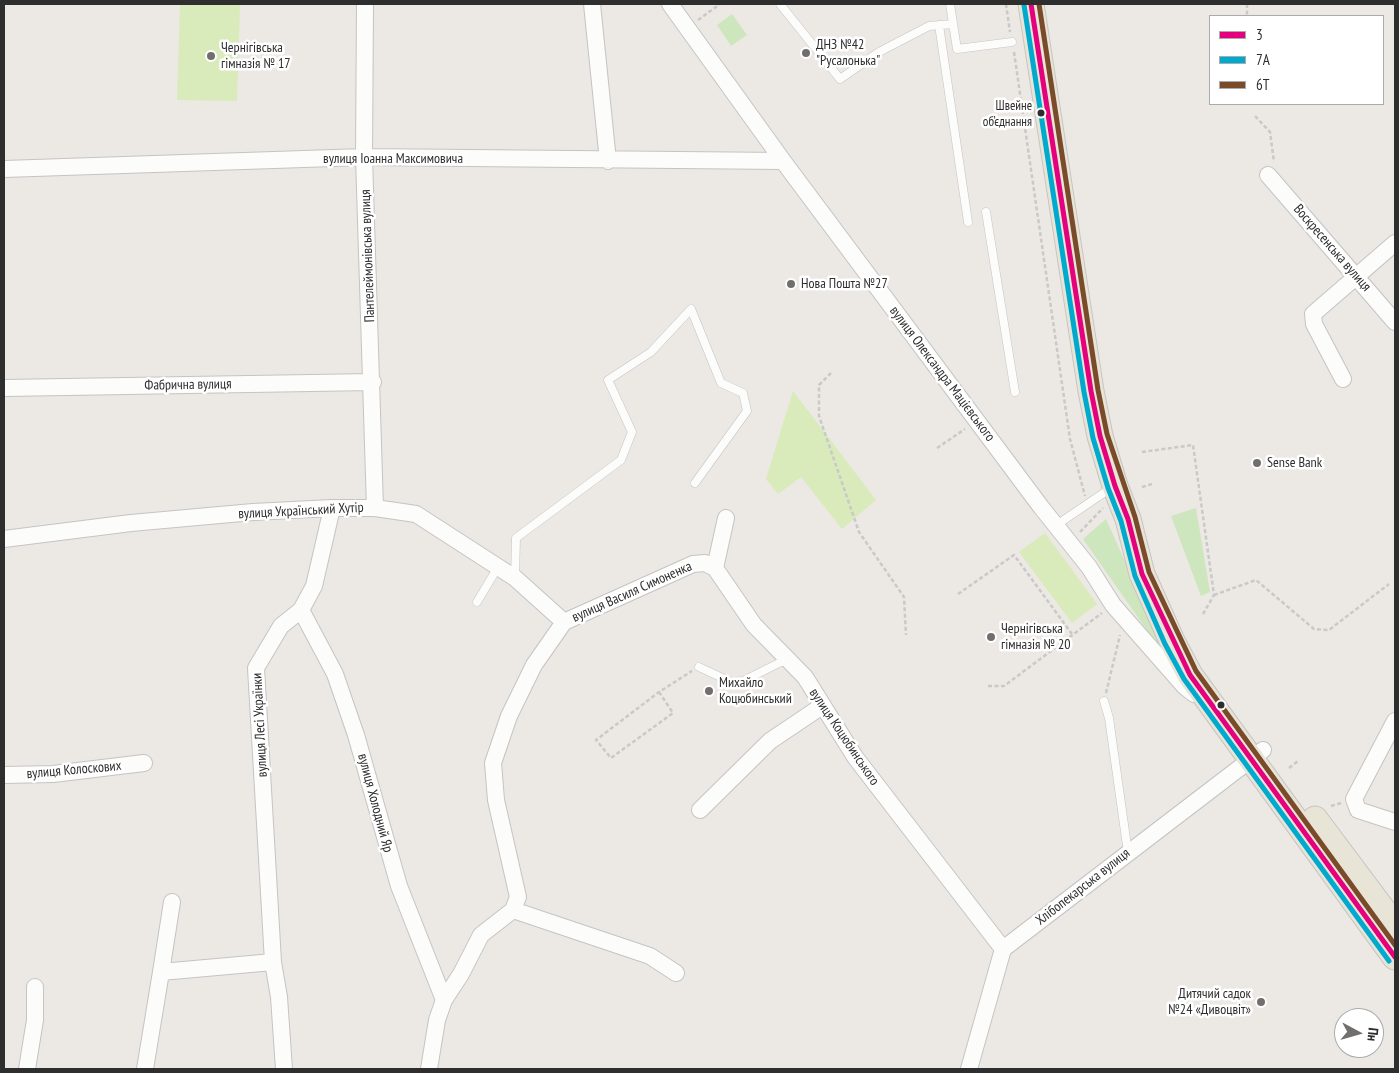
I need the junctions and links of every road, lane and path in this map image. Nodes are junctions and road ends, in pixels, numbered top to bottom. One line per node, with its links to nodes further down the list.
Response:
1 (365, 4): 14 (street, Пантелеймонівська вулиця)
2 (592, 4): 15 (street)
3 (670, 4): 11 (street, вулиця Олександра Мацієвського)
4 (720, 4): 11 (path)
5 (780, 4): 10 (lane)
6 (950, 4): 9 (lane)
7 (1006, 4): 12 (path)
8 (1031, 4): 35 (main road)
9 (953, 24): 10 (lane); 12 (lane)
10 (939, 25): 20 (lane)
11 (687, 28): 16 (street, вулиця Олександра Мацієвського)
12 (1012, 42): 36 (path)
13 (1255, 116): 18 (path)
14 (364, 157): 15 (street, вулиця Іоанна Максимовича); 17 (street, вулиця Іоанна Максимовича); 26 (street, Пантелеймонівська вулиця)
15 (608, 161): 16 (street, вулиця Іоанна Максимовича)
16 (782, 161): 29 (street, вулиця Олександра Мацієвського)
17 (4, 169)
18 (1268, 175): 22 (street, Воскресенська вулиця)
19 (986, 212): 28 (lane)
20 (968, 222)
21 (1395, 243): 22 (street)
22 (1357, 276): 23 (street, Воскресенська вулиця); 25 (street)
23 (1395, 322)
24 (831, 373): 58 (path)
25 (1343, 379)
26 (373, 382): 27 (street, Фабрична вулиця); 38 (street, Пантелеймонівська вулиця)
27 (4, 388)
28 (1015, 392)
29 (978, 420): 30 (path); 42 (street, вулиця Олександра Мацієвського)
30 (938, 448)
31 (1142, 452): 50 (path)
32 (694, 483): 47 (lane)
33 (1152, 484): 34 (path)
34 (1142, 487)
35 (1111, 494): 36 (lane); 40 (path); 41 (main road)
36 (1087, 504): 40 (path); 42 (lane)
37 (332, 508): 38 (street, вулиця Український Хутір); 44 (street, вулиця Український Хутір); 53 (street, вулиця Лесі Українки)
38 (375, 508): 45 (street, вулиця Український Хутір)
39 (726, 518): 46 (street)
40 (1093, 518): 43 (path)
41 (1128, 519): 65 (main road); 67 (main road)
42 (1055, 526): 52 (street, вулиця Олександра Мацієвського)
43 (1080, 532)
44 (4, 538)
45 (498, 567): 47 (street, вулиця Український Хутір); 51 (lane)
46 (714, 568): 55 (street, вулиця Василя Симоненка); 59 (street, вулиця Коцюбинського)
47 (515, 578): 55 (street, вулиця Український Хутір)
48 (1390, 584): 50 (path)
49 (958, 594): 56 (path)
50 (1214, 595): 54 (path)
51 (477, 602)
52 (1113, 605): 56 (path); 65 (street, вулиця Олександра Мацієвського)
53 (301, 610): 80 (street, вулиця Лесі Українки); 84 (street, вулиця Холодний Яр)
54 (1202, 614)
55 (564, 622): 76 (street, вулиця Василя Симоненка)
56 (1072, 634): 61 (path)
57 (1120, 634): 63 (path)
58 (906, 635)
59 (787, 659): 60 (lane); 64 (street, вулиця Коцюбинського)
60 (699, 667): 62 (path)
61 (988, 686)
62 (659, 692): 62 (path)
63 (1104, 700): 74 (lane)
64 (822, 706): 72 (street); 78 (street, вулиця Коцюбинського)
65 (1211, 706): 67 (main road)
66 (1395, 721): 73 (street)
67 (1257, 755): 74 (street, Хлібопекарська вулиця); 77 (main road); 79 (main road)
68 (1298, 761): 70 (path)
69 (144, 764): 71 (street, вулиця Колоскових)
70 (1289, 768)
71 (4, 775)
72 (700, 810)
73 (1395, 822)
74 (1128, 853): 78 (street, Хлібопекарська вулиця)
75 (172, 902): 81 (street)
76 (513, 910): 82 (street); 84 (street)
77 (1395, 926)
78 (1003, 949): 89 (street)
79 (1395, 957)
80 (273, 962): 81 (street); 87 (street, вулиця Лесі Українки)
81 (161, 972): 86 (street)
82 (676, 973)
83 (35, 987): 85 (street)
84 (444, 1000): 88 (street)
85 (27, 1069)
86 (145, 1069)
87 (284, 1069)
88 (430, 1069)
89 (969, 1069)

